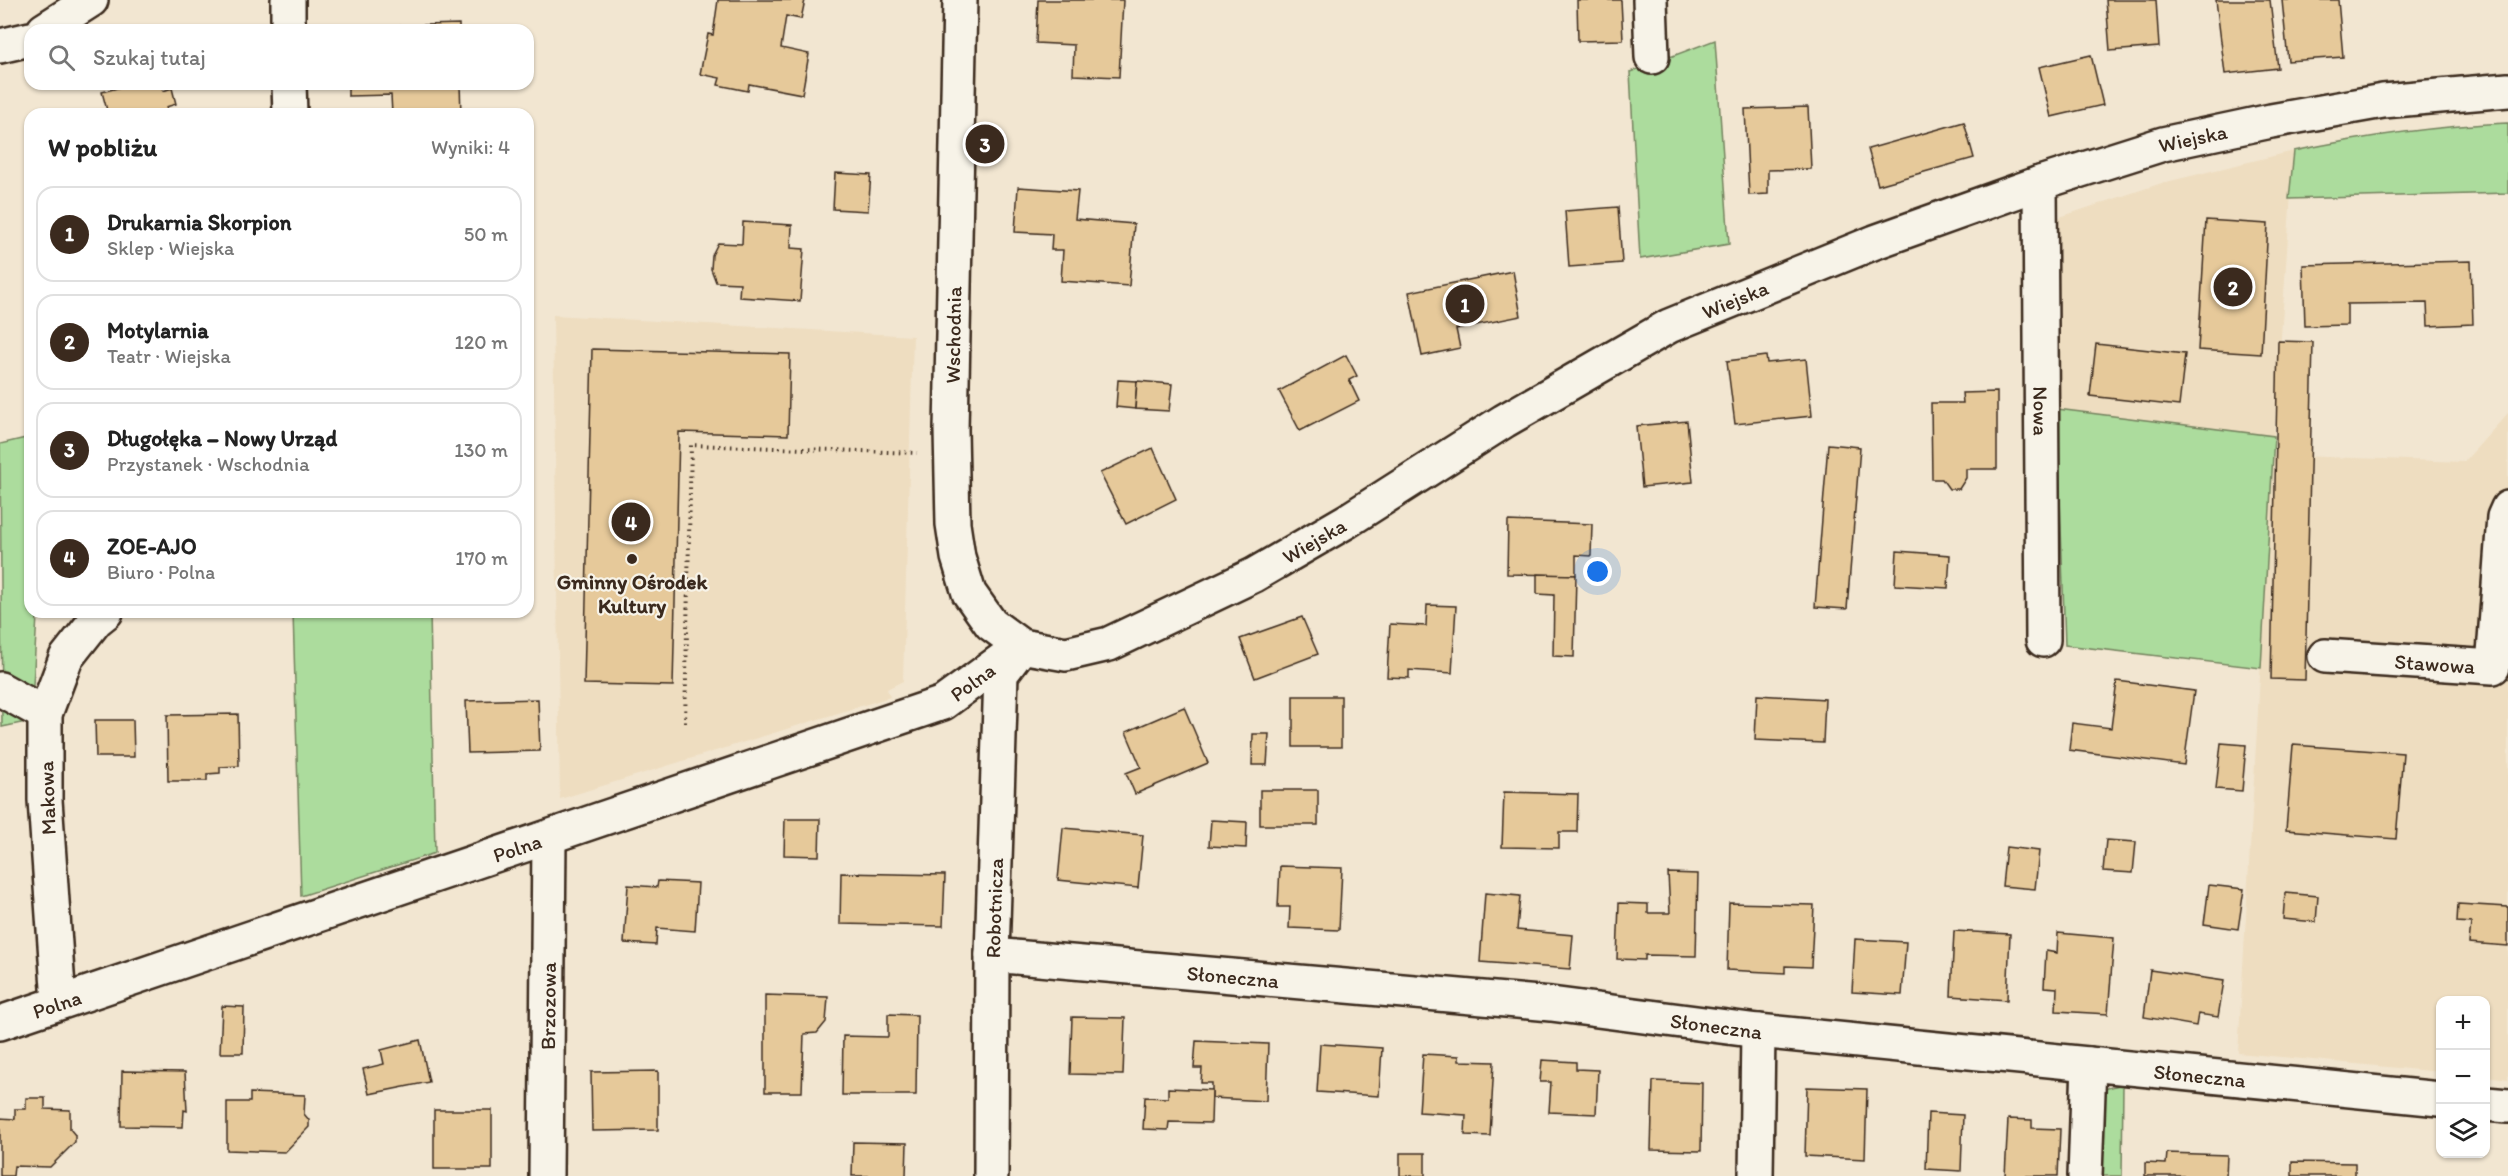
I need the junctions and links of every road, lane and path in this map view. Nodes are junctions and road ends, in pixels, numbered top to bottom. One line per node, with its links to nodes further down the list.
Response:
1 (91, 0): 5 (street)
2 (288, 0): 6 (street)
3 (960, 0): 18 (street, Wschodnia)
4 (1650, 0): 9 (street)
5 (53, 24)
6 (288, 24)
7 (24, 40): 8 (street)
8 (0, 46)
9 (1652, 57)
10 (289, 90): 12 (street)
11 (2508, 90): 13 (street, Wiejska)
12 (290, 108)
13 (2040, 183): 17 (street, Nowa); 18 (street, Wiejska)
14 (924, 454): 22 (path)
15 (2508, 508): 19 (street, Stawowa)
16 (98, 618): 21 (street, Makowa)
17 (2043, 640)
18 (1021, 646): 23 (street, Polna); 24 (street, Robotnicza)
19 (2325, 656)
20 (0, 689): 21 (street)
21 (45, 714): 25 (street, Makowa)
22 (685, 723)
23 (549, 838): 25 (street, Polna); 32 (street, Brzozowa)
24 (992, 955): 27 (street, Słoneczna); 33 (street, Robotnicza)
25 (59, 1002): 26 (street, Polna)
26 (0, 1023)
27 (1758, 1031): 28 (street, Słoneczna); 34 (street)
28 (2089, 1064): 29 (street, Słoneczna); 35 (street)
29 (2436, 1099)
30 (2490, 1104): 31 (street)
31 (2508, 1106)
32 (546, 1176)
33 (991, 1176)
34 (1756, 1176)
35 (2085, 1176)

